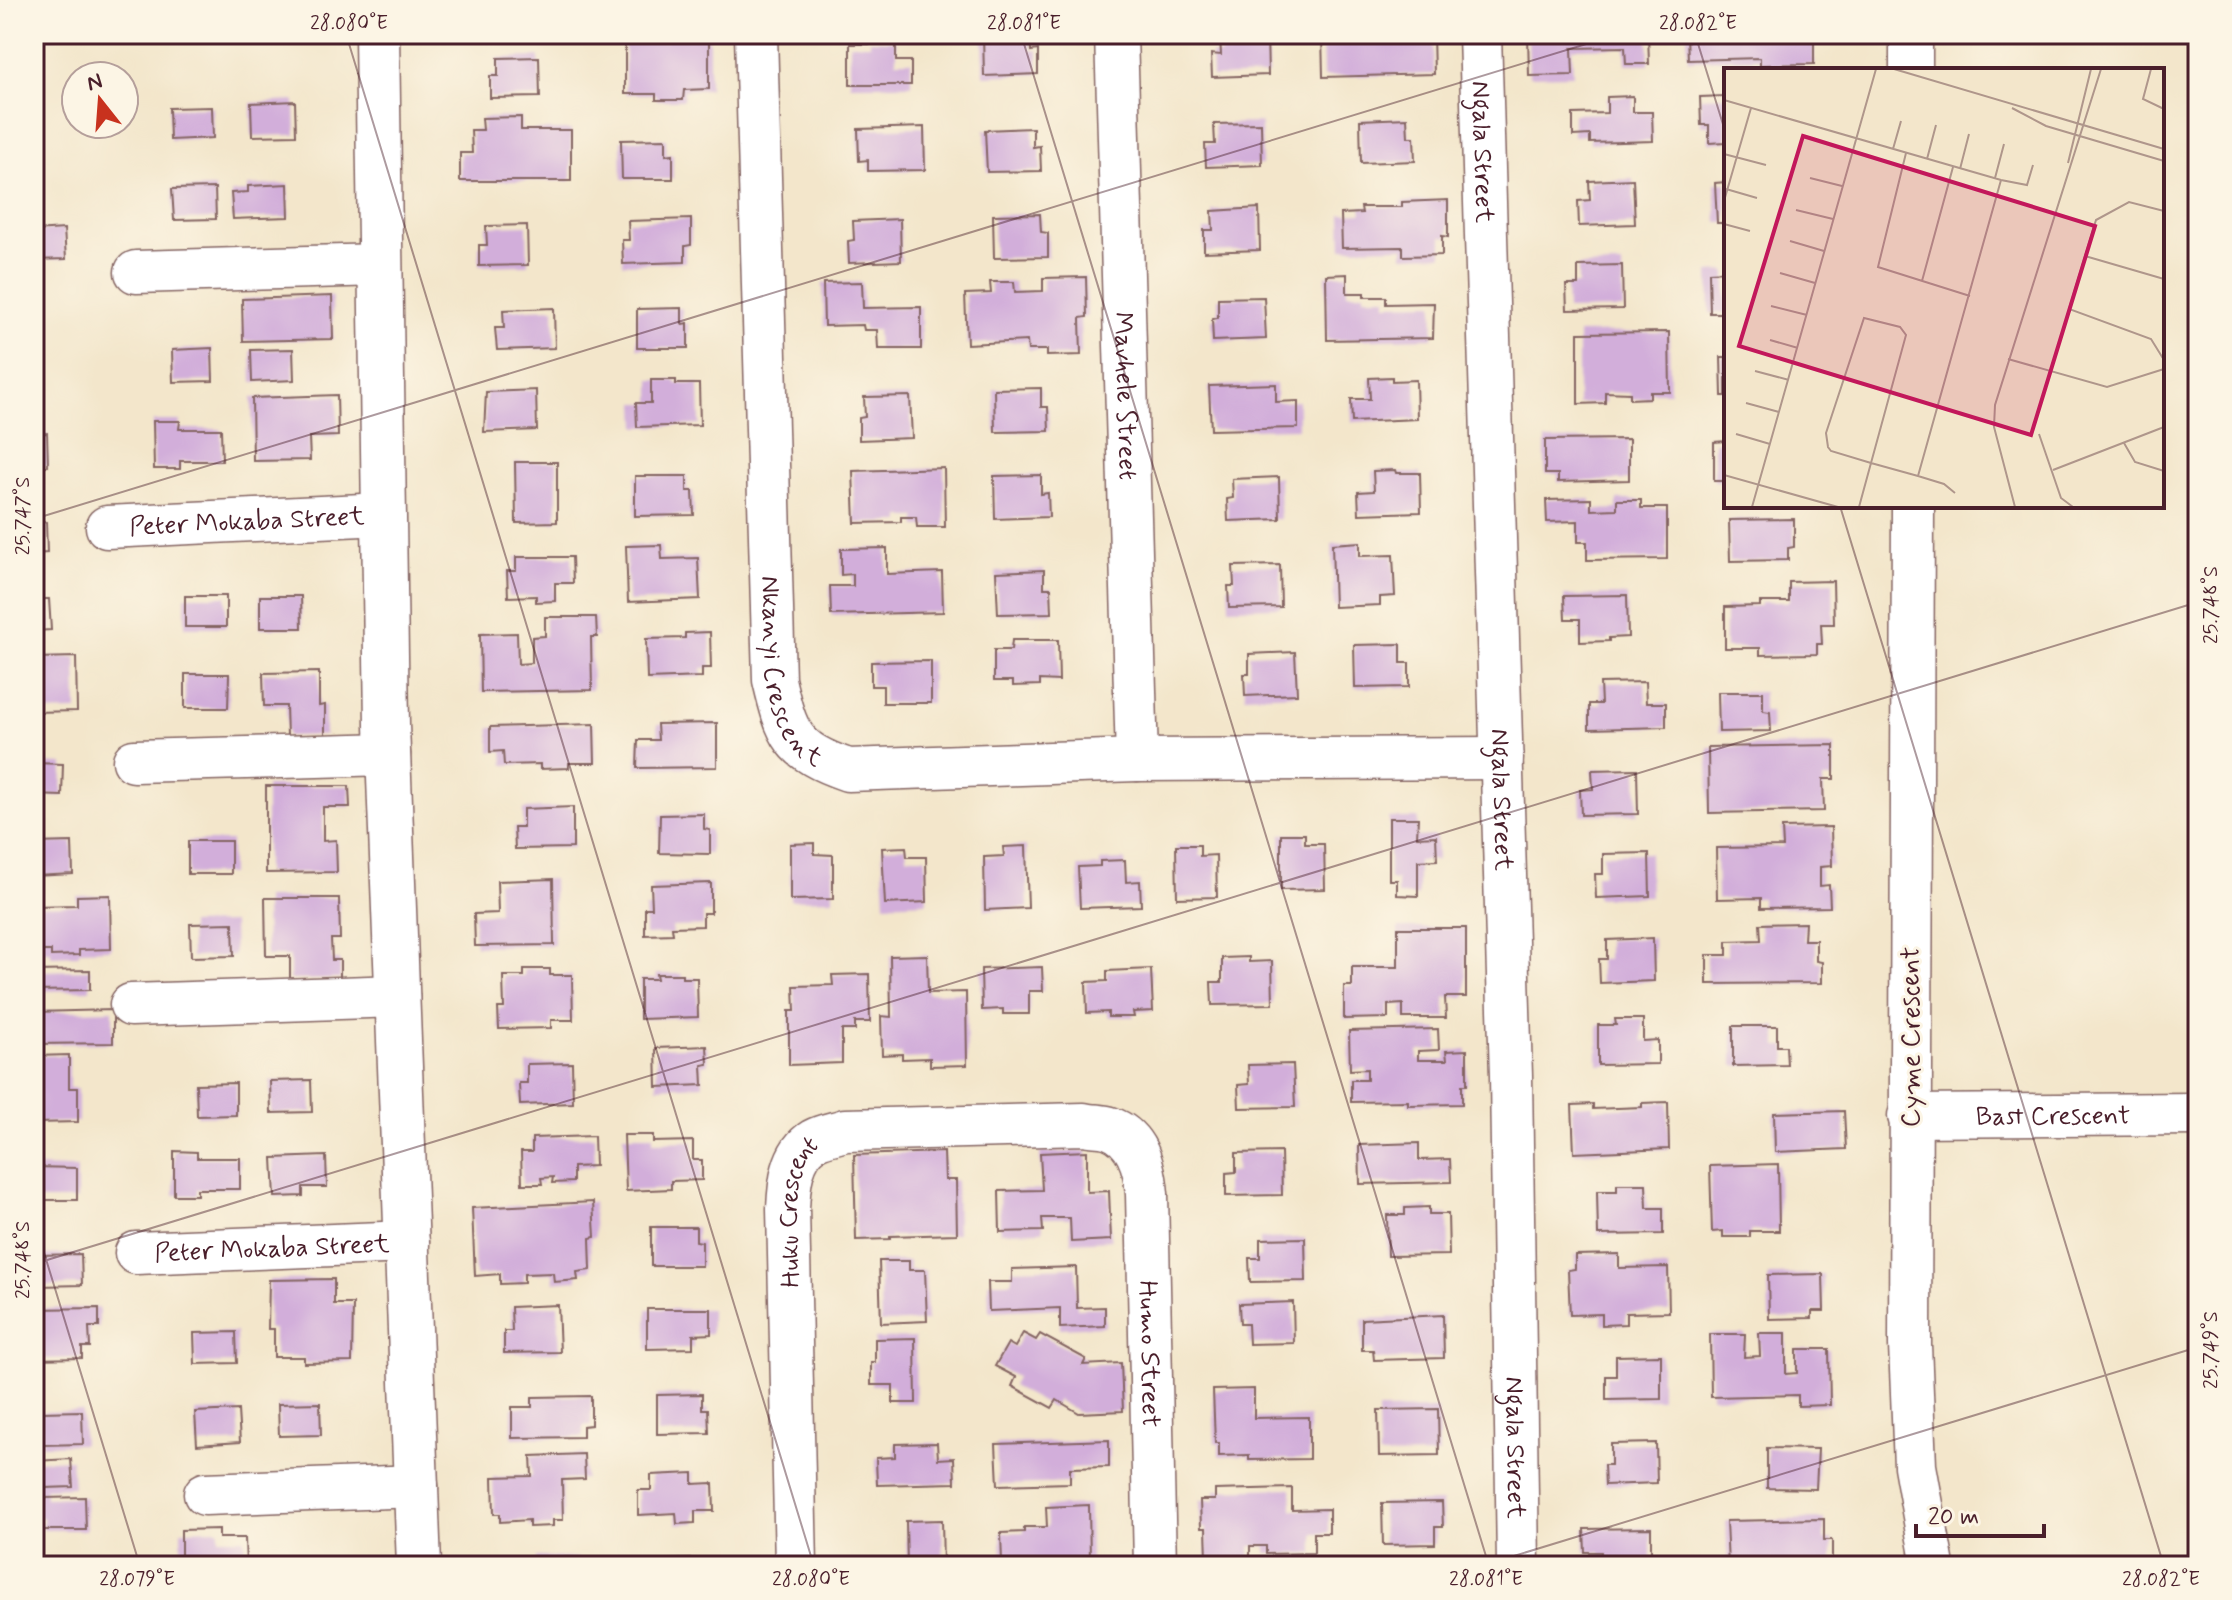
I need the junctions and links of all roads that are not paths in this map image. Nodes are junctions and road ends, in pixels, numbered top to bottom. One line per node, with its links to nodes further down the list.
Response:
1 (377, 34): 7 (street, Peter Mokaba Street)
2 (756, 34): 14 (street, Nkanyi Crescent)
3 (1116, 34): 14 (street, Mavhele Street)
4 (1480, 34): 13 (street, Ngala Street)
5 (1911, 34): 6 (street)
6 (1911, 68)
7 (380, 265): 8 (street); 10 (street, Peter Mokaba Street)
8 (136, 272)
9 (1913, 508): 19 (street, Cyme Crescent)
10 (384, 514): 11 (street, Peter Mokaba Street); 12 (street, Peter Mokaba Street)
11 (107, 527)
12 (389, 754): 15 (street); 16 (street, Peter Mokaba Street)
13 (1502, 758): 14 (street, Nkanyi Crescent); 28 (street, Ngala Street)
14 (1137, 760)
15 (134, 761)
16 (398, 996): 17 (street); 21 (street, Peter Mokaba Street)
17 (131, 1005)
18 (2198, 1114): 19 (street, Bast Crescent)
19 (1909, 1116): 29 (street, Cyme Crescent)
20 (1132, 1145): 26 (street, Huku Crescent); 27 (street, Humo Street)
21 (408, 1242): 22 (street, Peter Mokaba Street); 23 (street, Peter Mokaba Street)
22 (136, 1253)
23 (417, 1486): 24 (street); 25 (street, Peter Mokaba Street)
24 (205, 1494)
25 (419, 1566)
26 (796, 1566)
27 (1155, 1566)
28 (1518, 1566)
29 (1933, 1566)

